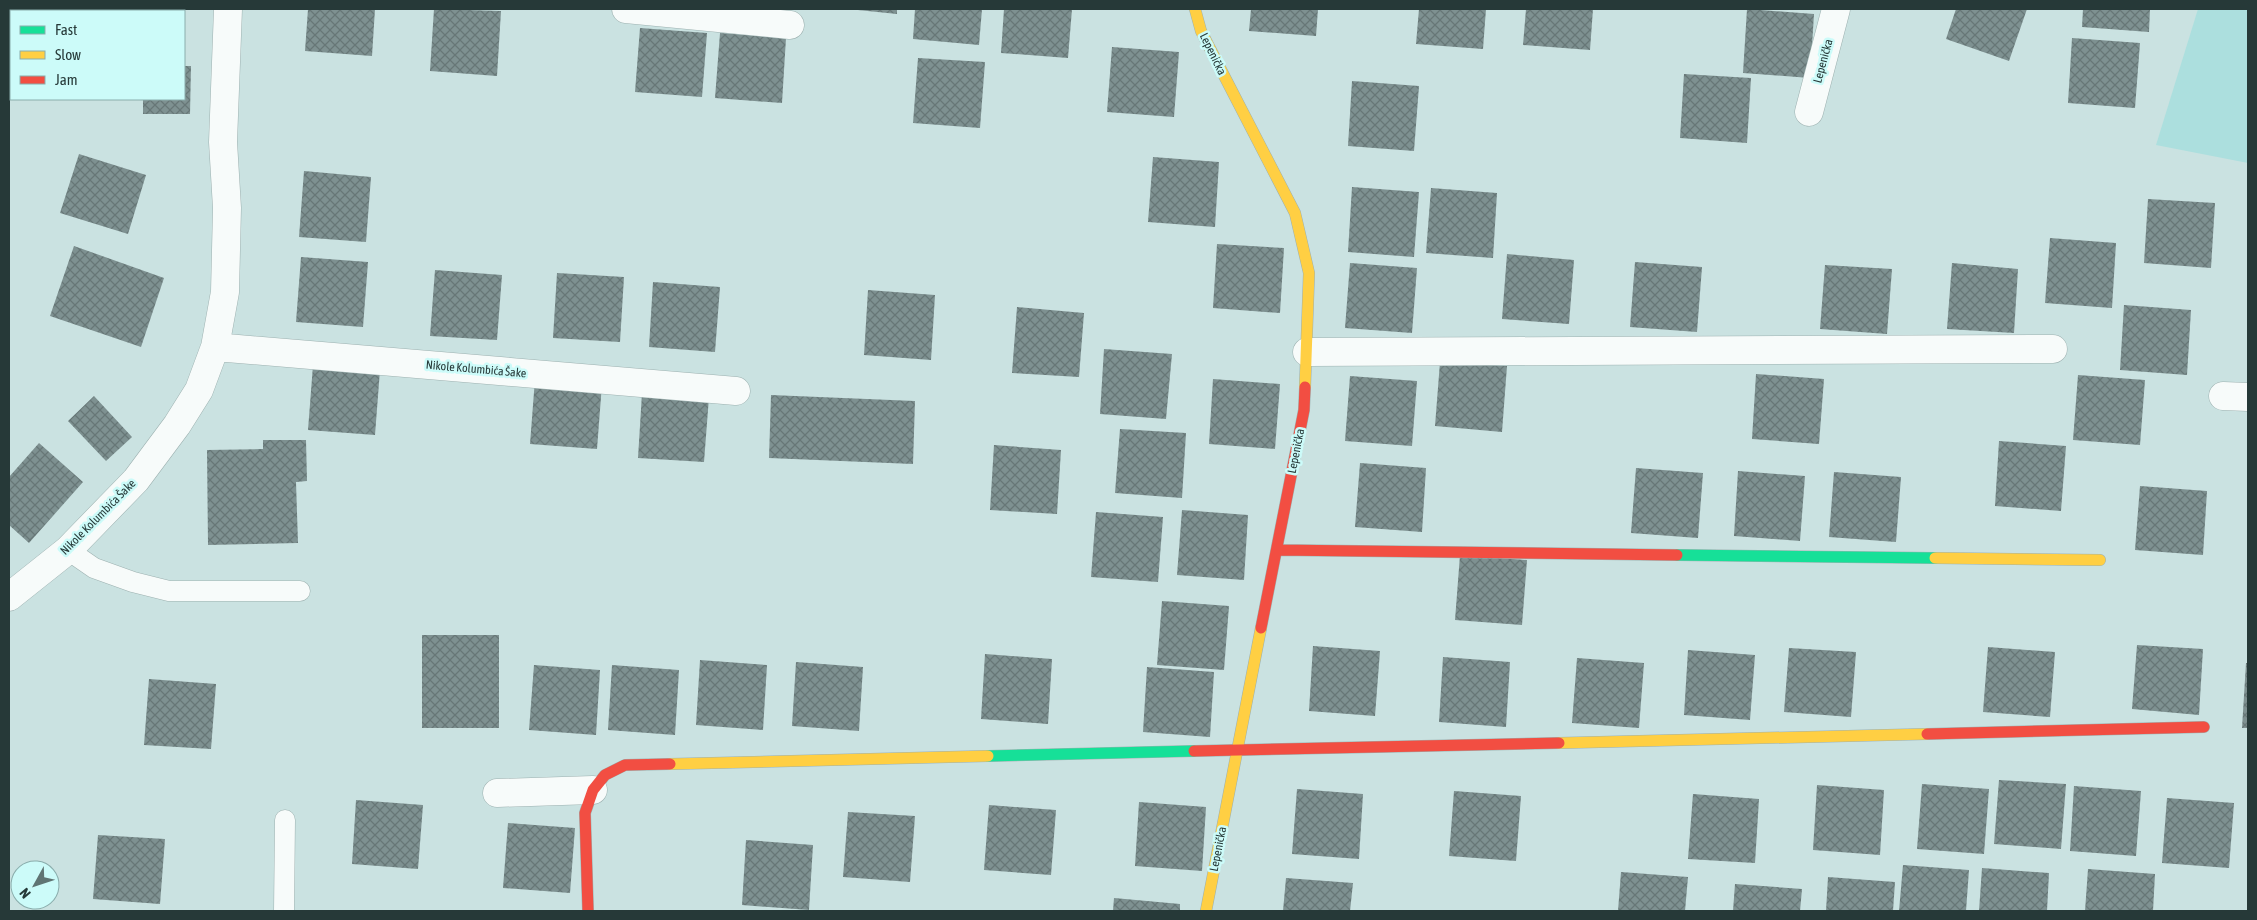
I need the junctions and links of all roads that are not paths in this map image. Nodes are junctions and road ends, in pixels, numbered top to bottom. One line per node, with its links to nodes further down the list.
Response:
1 (228, 9): 7 (street, Nikole Kolumbića Šake)
2 (626, 9): 5 (street)
3 (1195, 9): 9 (street, Lepenička)
4 (1836, 9): 6 (street, Lepenička)
5 (790, 26)
6 (1809, 112)
7 (215, 347): 10 (street, Nikole Kolumbića Šake); 11 (street, Nikole Kolumbića Šake)
8 (2053, 349): 9 (street)
9 (1307, 352): 12 (street, Lepenička)
10 (736, 391)
11 (68, 550): 14 (lane); 15 (street, Nikole Kolumbića Šake)
12 (1277, 550): 13 (street); 17 (street, Lepenička)
13 (2100, 560)
14 (300, 591)
15 (9, 597)
16 (2204, 728): 17 (street)
17 (1237, 752): 18 (street); 23 (street, Lepenička)
18 (593, 790): 19 (street); 22 (street)
19 (497, 793)
20 (285, 820): 21 (lane)
21 (284, 911)
22 (588, 911)
23 (1206, 911)

